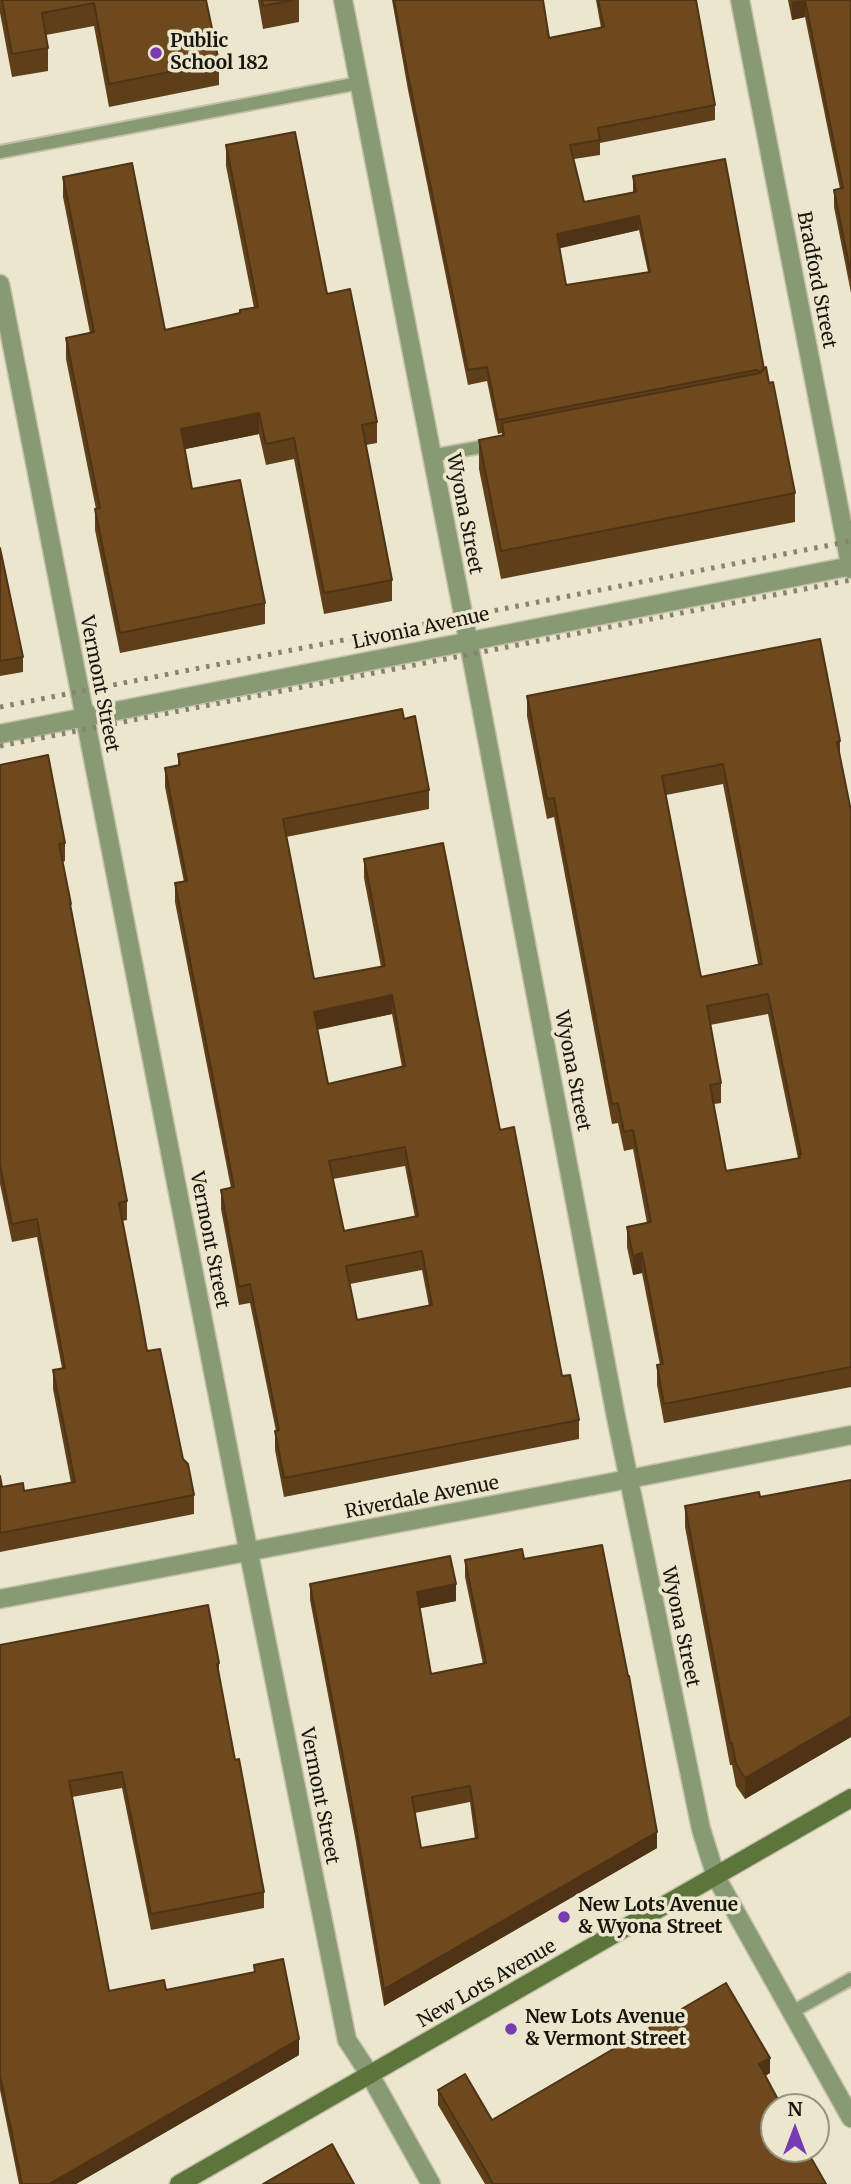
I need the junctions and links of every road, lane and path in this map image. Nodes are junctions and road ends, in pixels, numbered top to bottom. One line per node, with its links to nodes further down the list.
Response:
1 (343, 0): 3 (street, Wyona Street)
2 (740, 0): 8 (street, Bradford Street)
3 (359, 83): 4 (lane); 7 (street, Wyona Street)
4 (0, 152)
5 (0, 284): 10 (street, Vermont Street)
6 (505, 442): 7 (lane)
7 (431, 456): 9 (street, Wyona Street)
8 (851, 567): 9 (street, Livonia Avenue)
9 (468, 641): 10 (street, Livonia Avenue); 13 (street, Wyona Street)
10 (84, 719): 11 (street, Livonia Avenue); 14 (street, Vermont Street)
11 (0, 734)
12 (851, 1435): 13 (street, Riverdale Avenue)
13 (629, 1479): 14 (street, Riverdale Avenue); 17 (street, Wyona Street)
14 (249, 1552): 15 (street, Riverdale Avenue); 20 (street, Vermont Street)
15 (0, 1599)
16 (849, 1804): 17 (street, New Lots Avenue)
17 (716, 1877): 19 (street, Wyona Street); 20 (street, New Lots Avenue)
18 (851, 1979): 19 (lane)
19 (792, 2012): 21 (street, Wyona Street)
20 (370, 2075): 22 (street, New Lots Avenue); 23 (street, Vermont Street)
21 (851, 2118)
22 (179, 2184)
23 (431, 2184)

